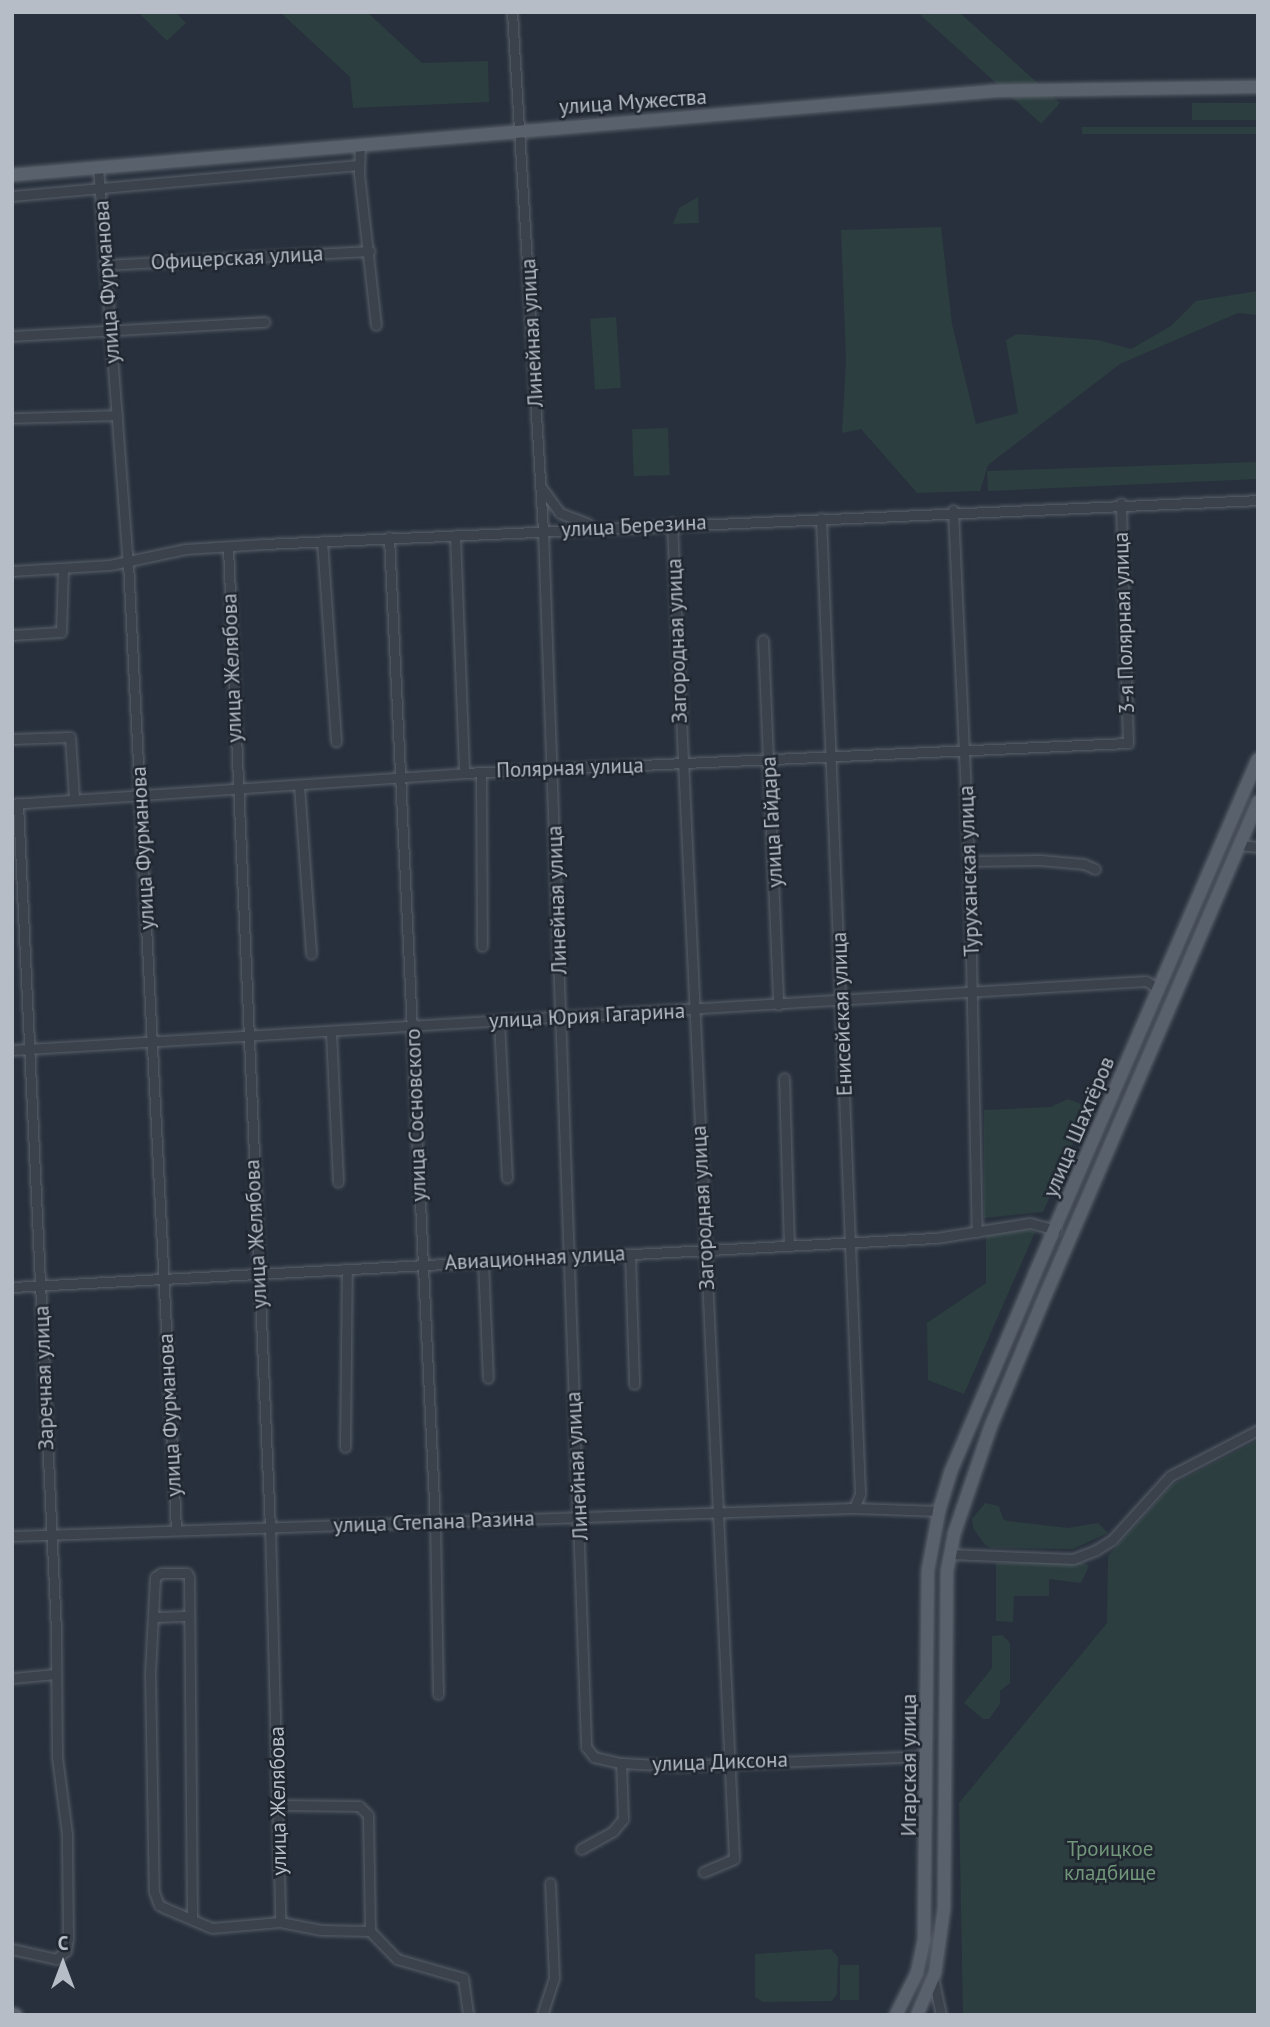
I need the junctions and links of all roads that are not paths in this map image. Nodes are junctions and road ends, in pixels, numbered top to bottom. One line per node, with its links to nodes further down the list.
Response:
1 (512, 12): 3 (street, Линейная улица)
2 (1258, 87): 3 (main road, улица Мужества)
3 (518, 131): 4 (main road, улица Мужества); 18 (street, Линейная улица)
4 (360, 144): 5 (street); 6 (main road, улица Мужества)
5 (359, 165): 8 (street); 10 (street)
6 (98, 167): 7 (main road, улица Мужества); 8 (street, улица Фурманова)
7 (12, 175)
8 (100, 186): 9 (street); 11 (street, улица Фурманова)
9 (12, 196)
10 (370, 251): 11 (street, Офицерская улица); 13 (street)
11 (104, 265): 14 (street, улица Фурманова)
12 (265, 322): 14 (street)
13 (376, 325)
14 (109, 328): 15 (street); 16 (street, улица Фурманова)
15 (12, 335)
16 (117, 415): 17 (street); 30 (street, улица Фурманова)
17 (12, 418)
18 (540, 485): 24 (street); 25 (street, Линейная улица)
19 (1258, 500): 20 (street, улица Березина)
20 (1121, 503): 21 (street, улица Березина); 37 (street, 3-я Полярная улица)
21 (953, 510): 22 (street, улица Березина); 38 (street, Туруханская улица)
22 (821, 518): 23 (street, улица Березина); 39 (street, Енисейская улица)
23 (673, 523): 24 (street, улица Березина); 42 (street, Загородная улица)
24 (595, 526): 25 (street, улица Березина)
25 (543, 531): 26 (street, улица Березина); 43 (street, Линейная улица)
26 (455, 535): 27 (street, улица Березина); 45 (street)
27 (389, 537): 28 (street, улица Березина); 46 (street, улица Сосновского)
28 (322, 541): 29 (street, улица Березина); 36 (street)
29 (228, 547): 30 (street, улица Березина); 48 (street, улица Желябова)
30 (128, 562): 31 (street, улица Березина); 49 (street, улица Фурманова)
31 (62, 570): 32 (street, улица Березина); 33 (street)
32 (12, 571)
33 (12, 635)
34 (763, 640): 40 (street, улица Гайдара)
35 (12, 739): 50 (street)
36 (336, 742)
37 (1128, 743): 38 (street, Полярная улица)
38 (964, 748): 39 (street, Полярная улица); 55 (street, Туруханская улица)
39 (831, 755): 40 (street, Полярная улица); 61 (street, Енисейская улица)
40 (769, 758): 42 (street, Полярная улица); 62 (street, улица Гайдара)
41 (1258, 759): 59 (main road, улица Шахтёров)
42 (681, 764): 43 (street, Полярная улица); 63 (street, Загородная улица)
43 (552, 769): 44 (street, Полярная улица); 64 (street, Линейная улица)
44 (481, 772): 45 (street, Полярная улица); 57 (street)
45 (464, 773): 46 (street, Полярная улица)
46 (399, 778): 47 (street, Полярная улица); 66 (street, улица Сосновского)
47 (299, 785): 48 (street, Полярная улица); 58 (street)
48 (237, 788): 49 (street, Полярная улица); 68 (street, улица Желябова)
49 (140, 793): 50 (street, Полярная улица); 69 (street, улица Фурманова)
50 (74, 798): 52 (street, Полярная улица)
51 (1258, 802): 53 (main road, улица Шахтёров)
52 (15, 804): 70 (street, Заречная улица)
53 (1239, 845): 54 (street); 96 (main road, улица Шахтёров)
54 (1258, 847)
55 (969, 861): 56 (street); 60 (street, Туруханская улица)
56 (1095, 870)
57 (482, 946)
58 (311, 954)
59 (1159, 989): 60 (street, улица Юрия Гагарина); 75 (main road, улица Шахтёров)
60 (973, 993): 61 (street, улица Юрия Гагарина); 76 (street, Туруханская улица)
61 (842, 1002): 62 (street, улица Юрия Гагарина); 77 (street, Енисейская улица)
62 (778, 1005): 63 (street, улица Юрия Гагарина)
63 (694, 1010): 64 (street, улица Юрия Гагарина); 79 (street, Загородная улица)
64 (561, 1018): 65 (street, улица Юрия Гагарина); 81 (street, Линейная улица)
65 (499, 1021): 66 (street, улица Юрия Гагарина); 73 (street)
66 (412, 1027): 67 (street, улица Юрия Гагарина); 83 (street, улица Сосновского)
67 (331, 1032): 68 (street, улица Юрия Гагарина); 74 (street)
68 (248, 1038): 69 (street, улица Юрия Гагарина); 85 (street, улица Желябова)
69 (154, 1043): 70 (street, улица Юрия Гагарина); 86 (street, улица Фурманова)
70 (28, 1049): 71 (street, улица Юрия Гагарина); 87 (street, Заречная улица)
71 (12, 1050)
72 (784, 1078): 78 (street)
73 (507, 1178)
74 (338, 1182)
75 (1056, 1230): 76 (street, Авиационная улица); 94 (main road, улица Шахтёров)
76 (977, 1232): 77 (street, Авиационная улица)
77 (849, 1242): 78 (street, Авиационная улица); 93 (street, Енисейская улица)
78 (789, 1244): 79 (street, Авиационная улица)
79 (704, 1248): 80 (street, Авиационная улица); 95 (street, Загородная улица)
80 (630, 1254): 81 (street, Авиационная улица); 90 (street)
81 (567, 1257): 82 (street, Авиационная улица); 97 (street, Линейная улица)
82 (483, 1261): 83 (street, Авиационная улица); 89 (street)
83 (422, 1264): 84 (street, Авиационная улица); 98 (street, улица Сосновского)
84 (347, 1269): 85 (street, Авиационная улица); 92 (street)
85 (258, 1272): 86 (street, Авиационная улица); 99 (street, улица Желябова)
86 (162, 1276): 87 (street, Авиационная улица); 100 (street, улица Фурманова)
87 (40, 1286): 88 (street, Авиационная улица); 101 (street, Заречная улица)
88 (12, 1287)
89 (488, 1378)
90 (634, 1384)
91 (1258, 1430): 103 (street)
92 (345, 1447)
93 (854, 1508): 94 (street, улица Степана Разина); 95 (street, улица Степана Разина)
94 (939, 1511): 109 (main road, Игарская улица)
95 (719, 1513): 97 (street, улица Степана Разина); 111 (street, Загородная улица)
96 (959, 1516): 103 (main road, Игарская улица)
97 (579, 1518): 98 (street, улица Степана Разина); 110 (street, Линейная улица)
98 (435, 1522): 99 (street, улица Степана Разина); 108 (street, улица Сосновского)
99 (270, 1527): 100 (street, улица Степана Разина); 112 (street, улица Желябова)
100 (176, 1530): 101 (street, улица Степана Разина)
101 (51, 1535): 102 (street, улица Степана Разина); 106 (street, Заречная улица)
102 (12, 1536)
103 (949, 1554): 120 (main road, Игарская улица)
104 (187, 1616): 105 (street); 105 (street); 116 (street)
105 (154, 1617): 116 (street)
106 (56, 1674): 107 (street); 119 (street, Заречная улица)
107 (12, 1678)
108 (438, 1694)
109 (927, 1756): 111 (street, улица Диксона); 123 (main road, Игарская улица)
110 (621, 1763): 111 (street, улица Диксона); 113 (street, улица Диксона)
111 (730, 1763): 114 (street, Загородная улица)
112 (280, 1805): 117 (street, улица Желябова); 118 (street)
113 (581, 1849)
114 (704, 1872)
115 (550, 1883): 122 (street)
116 (192, 1919): 117 (street)
117 (280, 1922): 118 (street)
118 (370, 1931): 121 (street)
119 (12, 1949)
120 (933, 1977): 124 (main road, Игарская улица); 125 (street)
121 (468, 2015)
122 (542, 2015)
123 (895, 2015)
124 (917, 2015)
125 (942, 2015)

